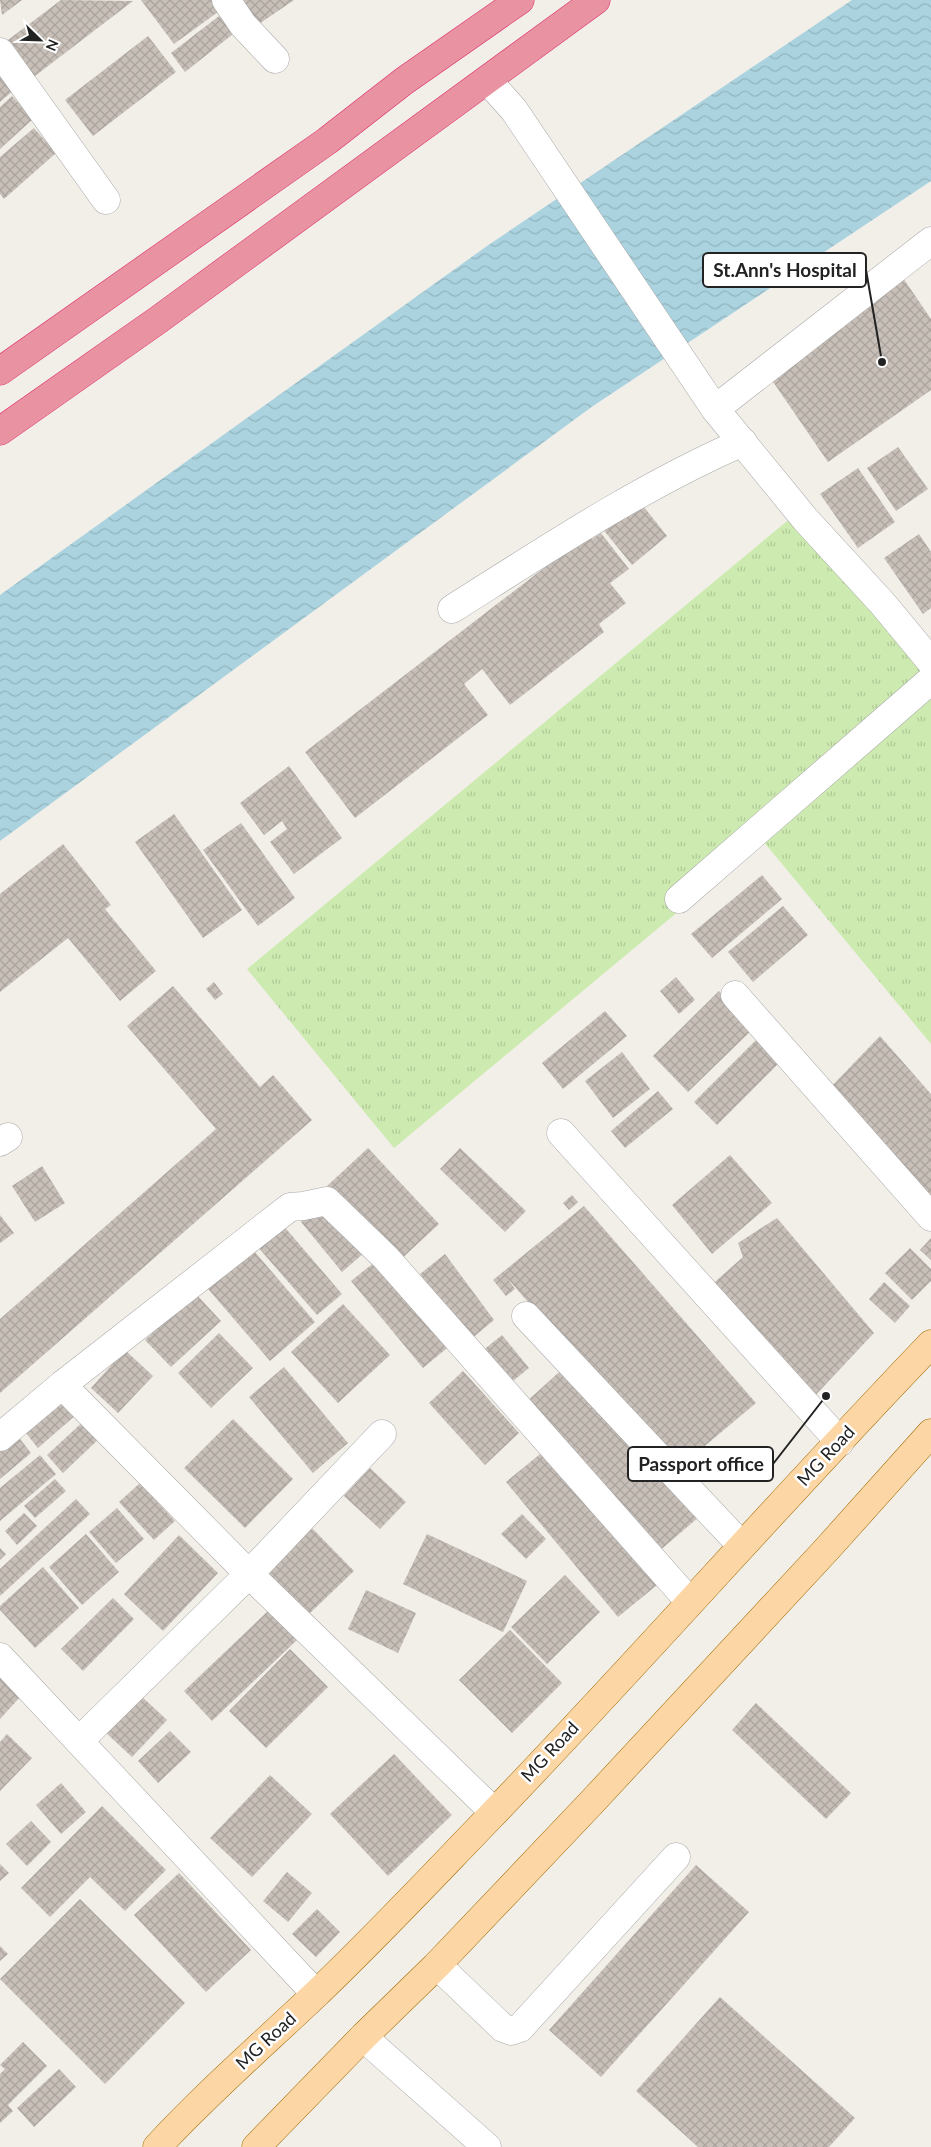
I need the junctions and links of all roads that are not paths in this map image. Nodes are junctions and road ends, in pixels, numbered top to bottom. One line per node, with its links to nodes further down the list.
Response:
1 (226, 0): 5 (street)
2 (520, 0): 9 (highway)
3 (596, 0): 6 (highway)
4 (0, 52): 7 (street)
5 (275, 59)
6 (488, 81): 10 (street); 11 (highway)
7 (106, 200)
8 (931, 240): 10 (street)
9 (0, 371)
10 (709, 400): 12 (street)
11 (0, 431)
12 (743, 442): 13 (street); 14 (street)
13 (452, 609)
14 (931, 662)
15 (931, 680): 16 (street)
16 (679, 899)
17 (735, 995): 19 (street)
18 (561, 1133): 26 (street)
19 (931, 1216)
20 (526, 1316): 27 (street)
21 (931, 1344): 26 (main road, MG Road)
22 (62, 1385): 25 (street); 28 (street); 29 (street)
23 (931, 1433): 34 (main road)
24 (382, 1434): 28 (street)
25 (0, 1437)
26 (840, 1442): 27 (main road, MG Road)
27 (741, 1545): 29 (main road, MG Road)
28 (249, 1574): 31 (street); 32 (street)
29 (690, 1602): 32 (main road, MG Road)
30 (1, 1661): 31 (street)
31 (79, 1741): 35 (street)
32 (494, 1812): 35 (main road, MG Road)
33 (676, 1857): 34 (street)
34 (436, 1965): 36 (main road)
35 (316, 1994): 37 (main road, MG Road)
36 (363, 2037): 38 (main road); 39 (street)
37 (156, 2147)
38 (256, 2147)
39 (487, 2147)

